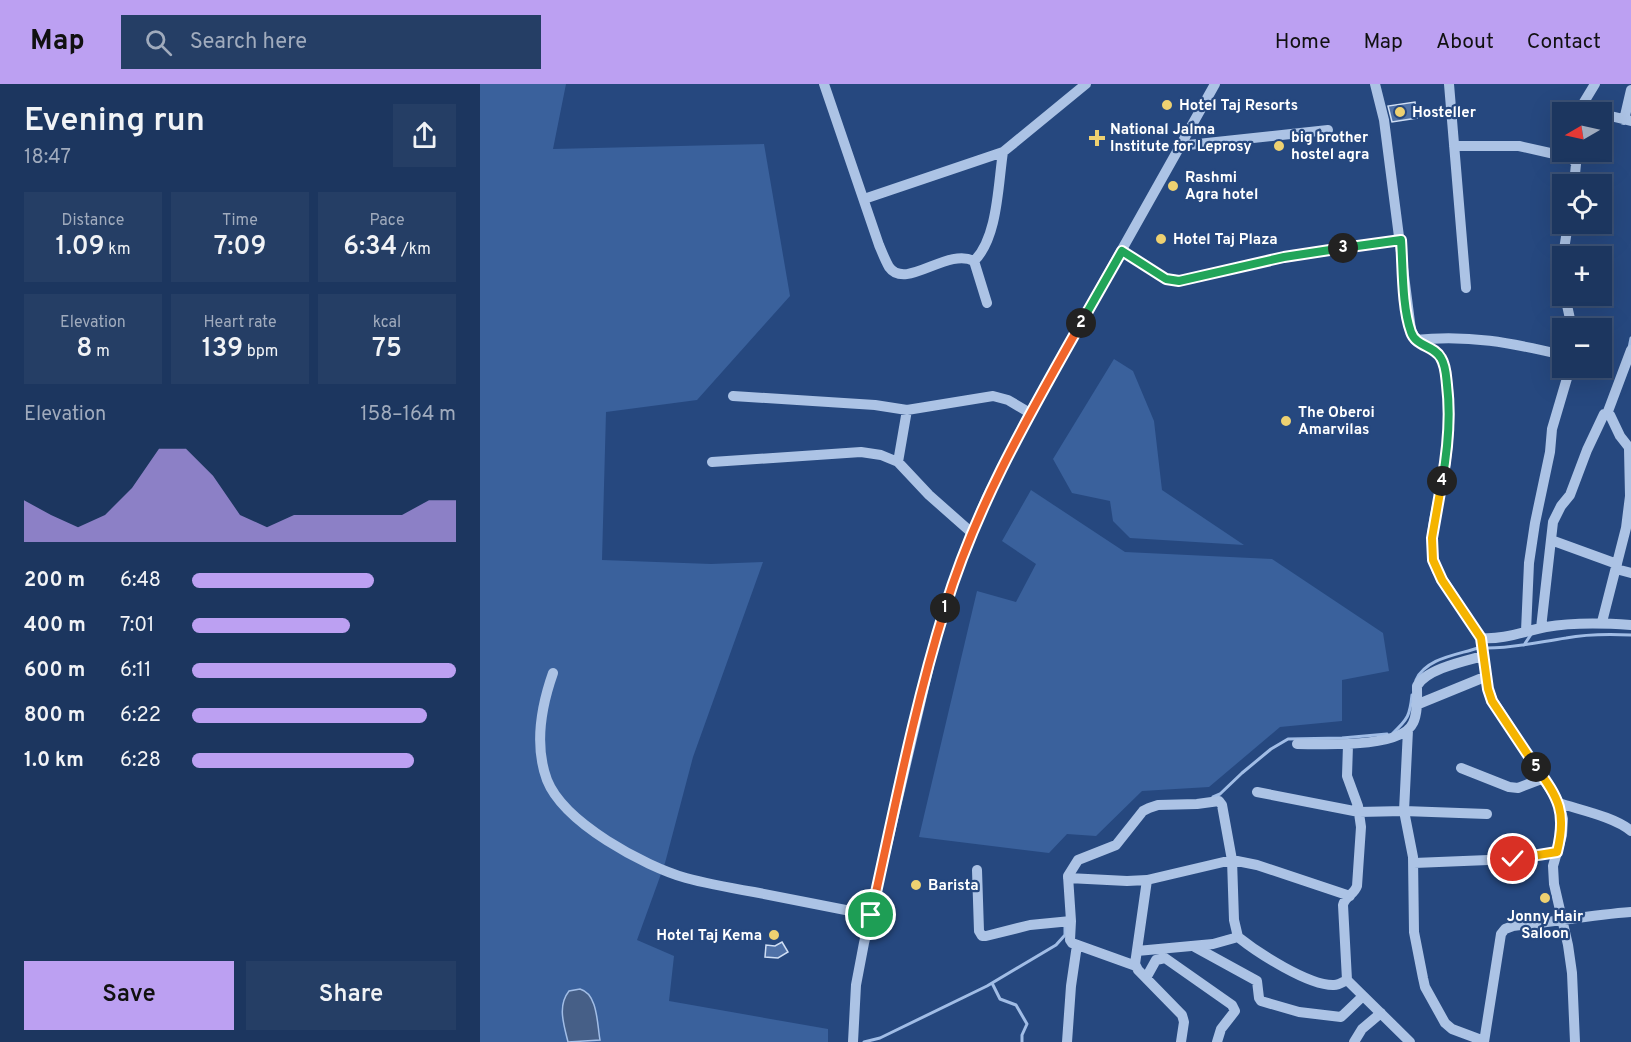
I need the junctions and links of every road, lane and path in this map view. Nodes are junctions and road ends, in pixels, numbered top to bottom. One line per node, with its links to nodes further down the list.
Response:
1 (824, 84): 16 (street)
2 (1086, 84): 14 (street)
3 (1215, 84): 12 (street)
4 (1375, 84): 17 (street)
5 (1449, 84): 13 (street)
6 (1595, 84): 8 (street)
7 (1631, 90): 10 (street)
8 (1584, 102)
9 (1612, 117): 10 (street)
10 (1628, 121)
11 (1328, 130): 12 (street)
12 (1179, 146): 18 (street)
13 (1454, 146): 15 (street); 20 (street)
14 (1003, 152): 16 (street); 19 (street)
15 (1552, 154)
16 (864, 199): 19 (street)
17 (1401, 240): 18 (street); 22 (street)
18 (1122, 251): 28 (street)
19 (974, 261): 21 (street)
20 (1466, 288)
21 (987, 303)
22 (1415, 340): 24 (street); 41 (street)
23 (1631, 350): 29 (street)
24 (1552, 352)
25 (1567, 378): 40 (street)
26 (733, 396): 27 (street)
27 (907, 410): 28 (street); 32 (street)
28 (1030, 413): 33 (street)
29 (1607, 414): 30 (street); 34 (street)
30 (1630, 449): 35 (street)
31 (712, 462): 32 (street)
32 (898, 462): 33 (street)
33 (972, 533): 68 (street)
34 (1551, 540): 35 (street); 39 (street)
35 (1616, 567): 36 (street); 37 (street)
36 (1631, 573)
37 (1602, 622): 38 (street); 39 (street)
38 (1631, 625)
39 (1541, 628): 40 (street)
40 (1526, 631): 41 (street)
41 (1481, 638): 42 (street)
42 (1483, 656): 44 (street); 45 (street)
43 (553, 673): 68 (street)
44 (1487, 676): 45 (street); 52 (street)
45 (1416, 705): 46 (street)
46 (1408, 730): 47 (street); 48 (street)
47 (1391, 738): 48 (street); 50 (street)
48 (1408, 743): 55 (street)
49 (1297, 744): 50 (street)
50 (1348, 745): 56 (street)
51 (1461, 768): 52 (street)
52 (1544, 778): 54 (street)
53 (1257, 792): 56 (street)
54 (1559, 803): 59 (street); 60 (street)
55 (1404, 811): 56 (street); 57 (street); 62 (street)
56 (1359, 812): 66 (street)
57 (1487, 814)
58 (1631, 815): 59 (street)
59 (1629, 829)
60 (1557, 852): 62 (street); 70 (street)
61 (1232, 860): 64 (street); 65 (street); 66 (street); 71 (street)
62 (1414, 863): 87 (street)
63 (977, 870): 69 (street)
64 (1068, 878): 65 (street); 69 (street)
65 (1147, 880): 74 (street)
66 (1350, 896): 77 (street)
67 (1631, 912): 70 (street)
68 (871, 915): 82 (street)
69 (1071, 921): 72 (street)
70 (1562, 921): 87 (street); 88 (street)
71 (1238, 937): 73 (street); 77 (street)
72 (1077, 945): 75 (street); 83 (street)
73 (1195, 947): 74 (street); 78 (street)
74 (1137, 951): 75 (street)
75 (1136, 966): 76 (street)
76 (1146, 978): 84 (street); 85 (street)
77 (1347, 980): 78 (street)
78 (1363, 996): 79 (street)
79 (1381, 1013): 80 (street); 81 (street)
80 (1402, 1037): 86 (street)
81 (1355, 1040)
82 (853, 1042)
83 (1068, 1042)
84 (1181, 1042)
85 (1217, 1042)
86 (1410, 1042)
87 (1484, 1042)
88 (1575, 1042)

